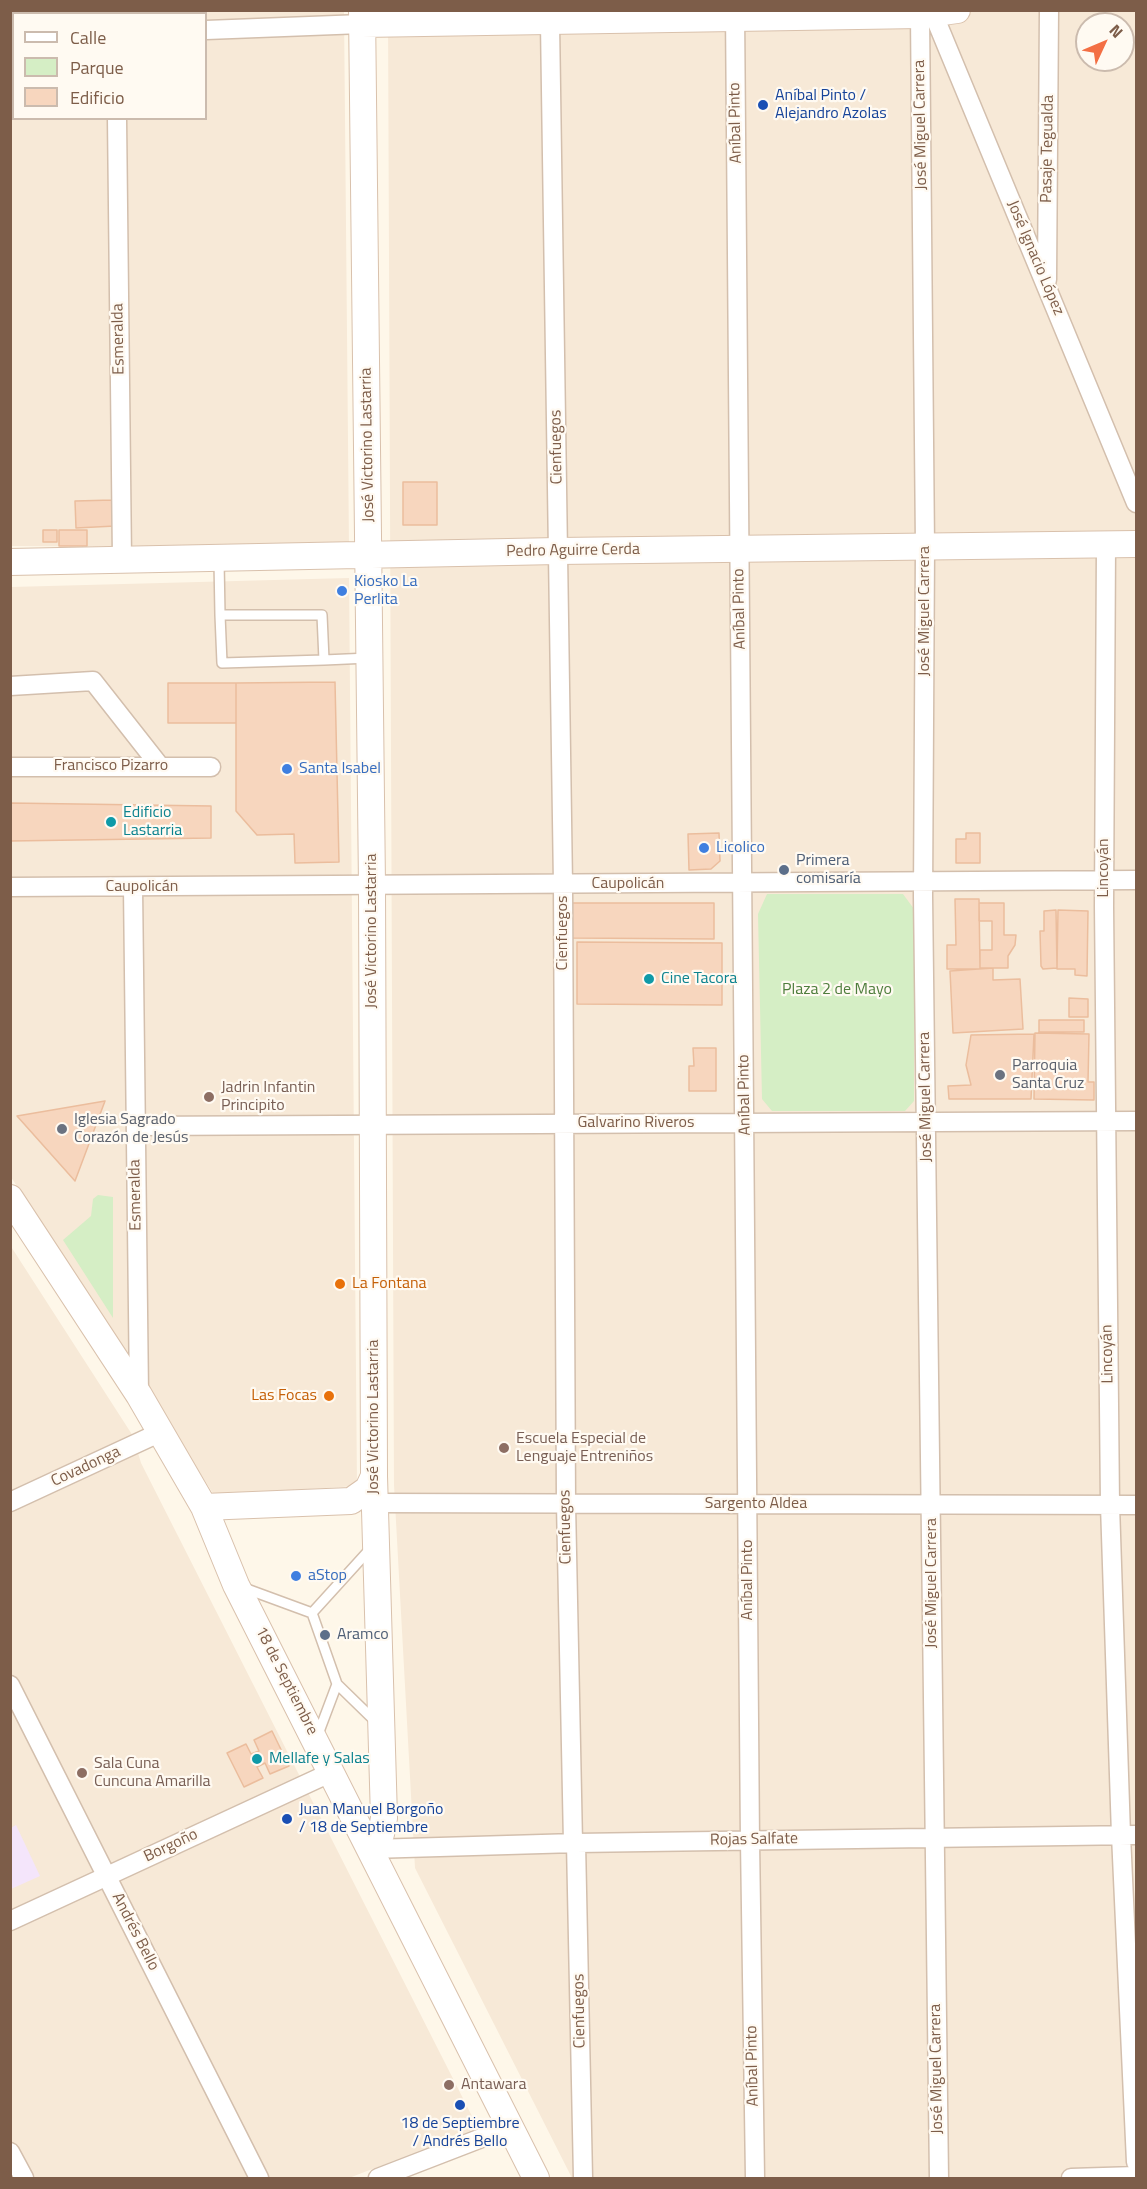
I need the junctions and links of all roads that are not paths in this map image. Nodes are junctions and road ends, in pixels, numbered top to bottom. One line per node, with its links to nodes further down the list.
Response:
1 (1049, 10): 8 (street, Pasaje Tegualda)
2 (937, 13): 3 (main road); 8 (street, José Ignacio López); 12 (street, José Miguel Carrera)
3 (735, 14): 5 (main road); 13 (street, Aníbal Pinto)
4 (362, 17): 5 (main road); 6 (street); 15 (main road, José Victorino Lastarria)
5 (550, 23): 14 (street, Cienfuegos)
6 (207, 30)
7 (117, 120): 17 (street, Esmeralda)
8 (1047, 288): 9 (street, José Ignacio López)
9 (1137, 503)
10 (1137, 544): 11 (main road, Pedro Aguirre Cerda)
11 (1106, 545): 12 (main road, Pedro Aguirre Cerda); 27 (street, Lincoyán)
12 (925, 547): 13 (main road, Pedro Aguirre Cerda); 28 (street, José Miguel Carrera)
13 (740, 549): 14 (main road, Pedro Aguirre Cerda); 29 (street, Aníbal Pinto)
14 (558, 551): 15 (main road, Pedro Aguirre Cerda); 30 (street, Cienfuegos)
15 (368, 555): 16 (main road, Pedro Aguirre Cerda); 20 (main road, José Victorino Lastarria)
16 (219, 558): 17 (main road, Pedro Aguirre Cerda); 19 (lane)
17 (122, 560): 18 (main road, Pedro Aguirre Cerda)
18 (10, 562)
19 (220, 615): 21 (lane); 21 (lane)
20 (370, 658): 21 (lane); 31 (main road, José Victorino Lastarria)
21 (324, 660)
22 (10, 686): 23 (street)
23 (159, 765): 24 (street, Francisco Pizarro); 25 (street, Francisco Pizarro)
24 (211, 766)
25 (10, 767)
26 (1137, 880): 27 (street, Caupolicán)
27 (1104, 881): 28 (street, Caupolicán); 34 (street, Lincoyán)
28 (923, 882): 29 (street, Caupolicán); 36 (street, José Miguel Carrera)
29 (743, 883): 30 (street, Caupolicán); 37 (street, Aníbal Pinto)
30 (563, 885): 31 (street, Caupolicán); 38 (street, Cienfuegos)
31 (372, 886): 33 (street, Caupolicán); 39 (main road, José Victorino Lastarria)
32 (10, 887): 33 (street, Caupolicán)
33 (133, 887): 40 (street, Esmeralda)
34 (1105, 1121): 35 (street, Galvarino Riveros); 36 (street, Galvarino Riveros); 50 (street, Lincoyán)
35 (1137, 1121)
36 (927, 1122): 37 (street, Galvarino Riveros); 49 (street, José Miguel Carrera)
37 (745, 1123): 38 (street, Galvarino Riveros); 48 (street, Aníbal Pinto)
38 (564, 1124): 39 (street, Galvarino Riveros); 47 (street, Cienfuegos)
39 (373, 1125): 40 (street, Galvarino Riveros); 44 (main road, José Victorino Lastarria)
40 (136, 1126): 42 (street, Esmeralda)
41 (10, 1198): 42 (main road, 18 de Septiembre)
42 (139, 1395): 43 (main road, 18 de Septiembre)
43 (162, 1432): 45 (street, Covadonga); 52 (main road, 18 de Septiembre)
44 (374, 1476): 46 (main road, José Victorino Lastarria); 52 (main road)
45 (10, 1502)
46 (375, 1503): 47 (street, Sargento Aldea); 53 (main road, José Victorino Lastarria)
47 (566, 1504): 48 (street, Sargento Aldea); 64 (street, Cienfuegos)
48 (747, 1504): 49 (street, Sargento Aldea); 63 (street, Aníbal Pinto)
49 (932, 1505): 50 (street, Sargento Aldea); 62 (street, José Miguel Carrera)
50 (1110, 1505): 51 (street, Sargento Aldea); 61 (street, Lincoyán)
51 (1137, 1505)
52 (204, 1507): 54 (main road, 18 de Septiembre)
53 (376, 1542): 55 (lane); 58 (main road, José Victorino Lastarria)
54 (237, 1585): 55 (lane); 59 (main road, 18 de Septiembre)
55 (312, 1613): 56 (lane)
56 (337, 1684): 58 (lane); 59 (lane)
57 (10, 1685): 66 (street, Andrés Bello)
58 (382, 1728): 65 (main road, José Victorino Lastarria)
59 (316, 1739): 60 (main road, 18 de Septiembre)
60 (332, 1772): 65 (main road, 18 de Septiembre); 66 (street, Borgoño)
61 (1129, 1835): 62 (street, Rojas Salfate); 70 (street, Lincoyán)
62 (934, 1838): 63 (street, Rojas Salfate); 78 (street, José Miguel Carrera)
63 (750, 1841): 64 (street, Rojas Salfate); 77 (street, Aníbal Pinto)
64 (575, 1843): 65 (street, Rojas Salfate); 76 (street, Cienfuegos)
65 (371, 1849): 68 (main road, 18 de Septiembre)
66 (107, 1876): 67 (street, Borgoño); 73 (street, Andrés Bello)
67 (10, 1921)
68 (510, 2127): 74 (street); 75 (main road, 18 de Septiembre)
69 (10, 2152): 72 (street)
70 (1137, 2162)
71 (1137, 2176): 79 (street)
72 (24, 2178)
73 (259, 2178)
74 (383, 2178)
75 (536, 2178)
76 (583, 2178)
77 (755, 2178)
78 (939, 2178)
79 (1071, 2178)

